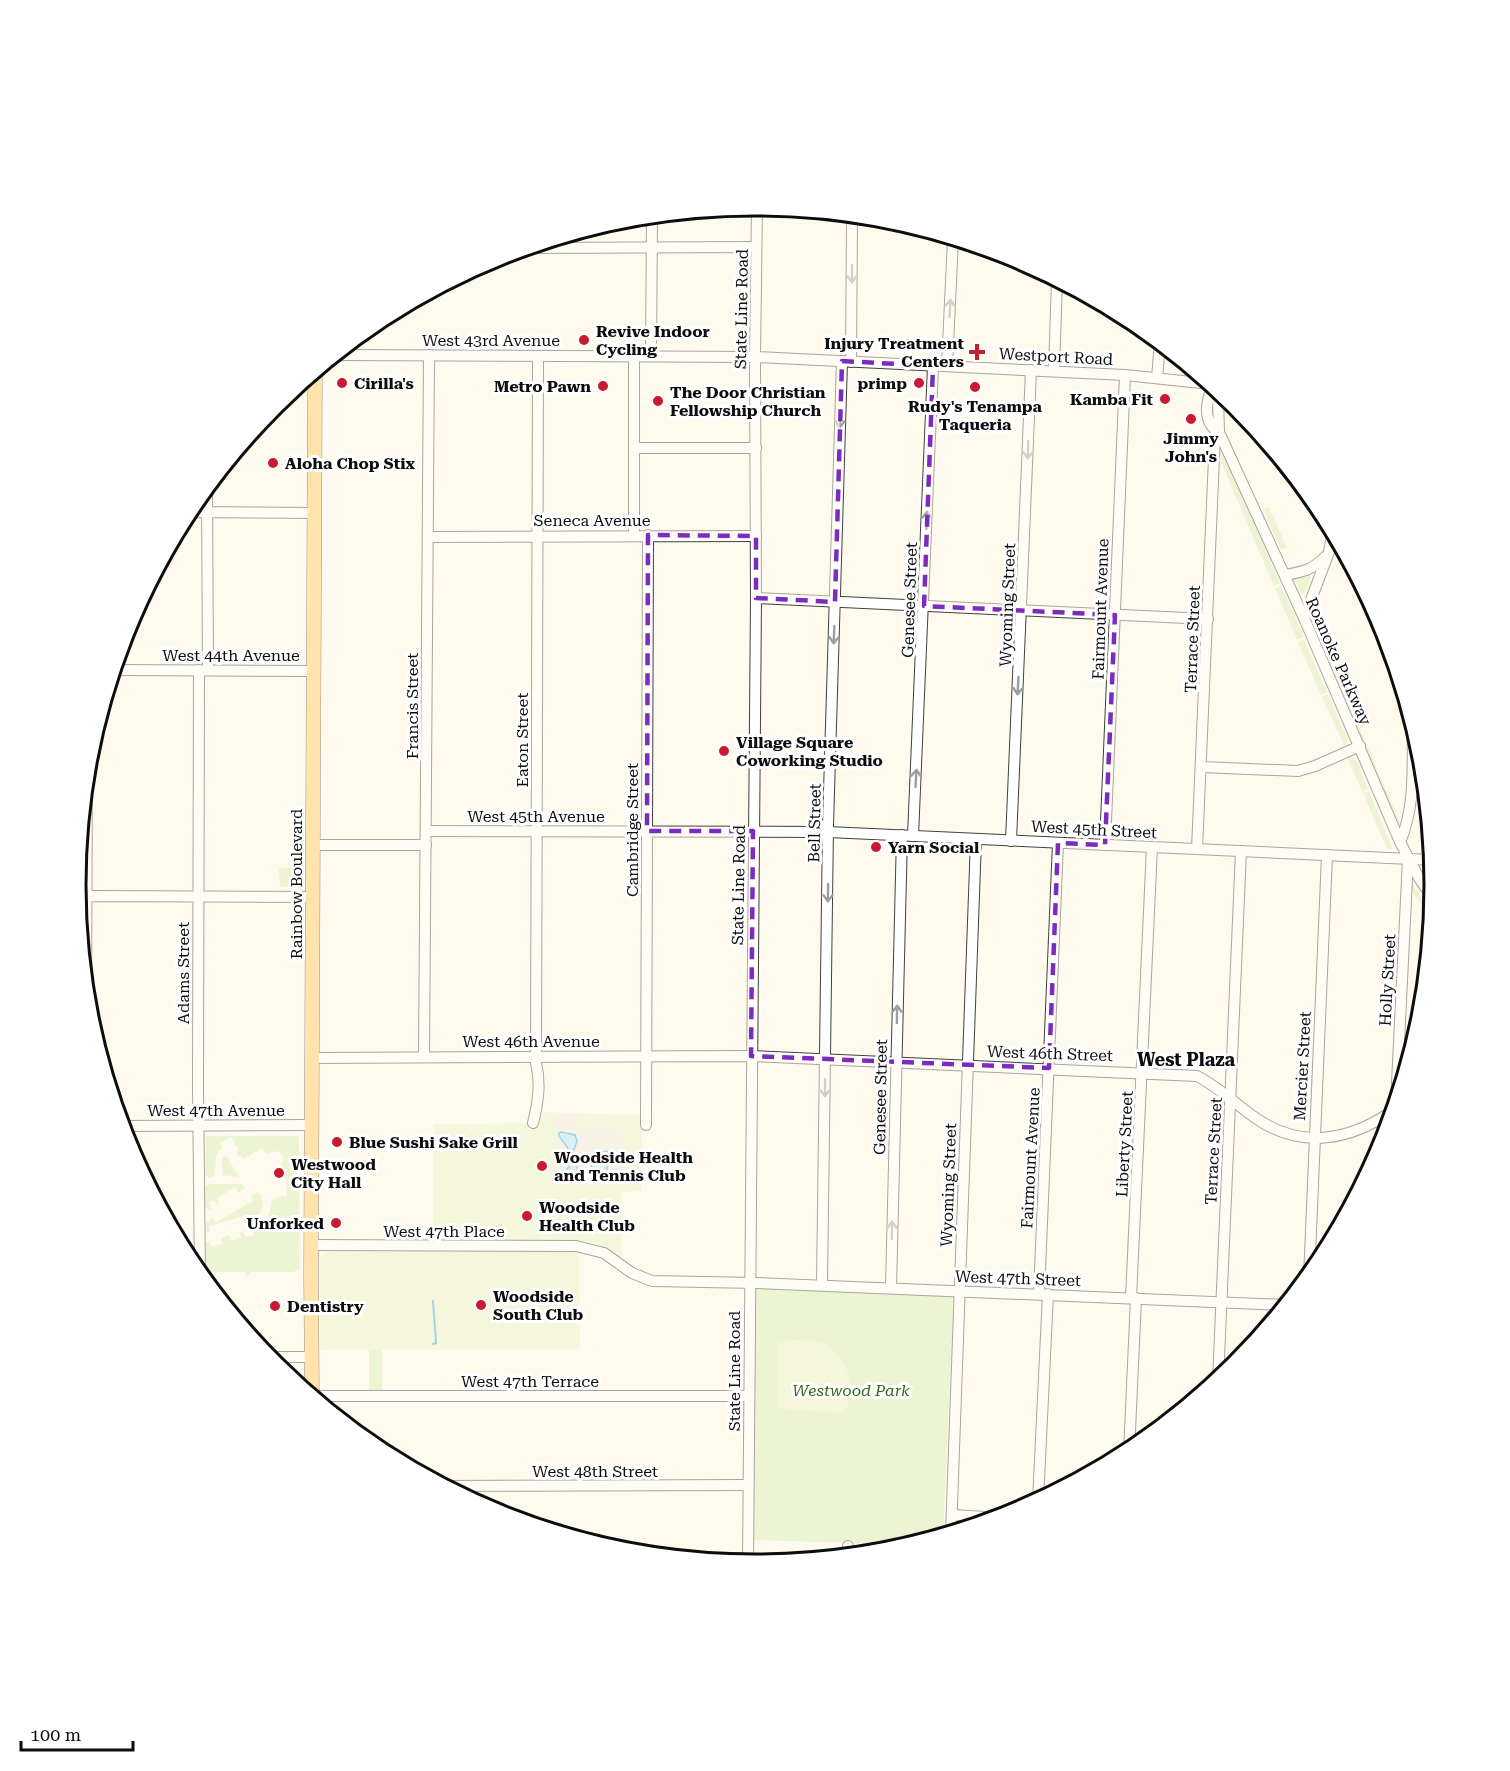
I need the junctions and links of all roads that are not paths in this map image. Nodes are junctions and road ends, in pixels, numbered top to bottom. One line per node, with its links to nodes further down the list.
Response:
1 (757, 216): 5 (street, State Line Road)
2 (852, 224): 16 (street, Bell Street, one-way to 16)
3 (652, 225): 7 (street)
4 (558, 246): 7 (street)
5 (756, 247): 7 (street); 15 (street, State Line Road)
6 (954, 247): 18 (street, one-way to 6)
7 (652, 248): 14 (street)
8 (1057, 288): 20 (street)
9 (1159, 351): 22 (street)
10 (346, 355): 11 (street, West 43rd Avenue)
11 (429, 355): 12 (street, West 43rd Avenue); 37 (street, Francis Street)
12 (538, 356): 13 (street, West 43rd Avenue); 33 (street, Eaton Street)
13 (634, 356): 14 (street, West 43rd Avenue); 27 (street)
14 (651, 356): 15 (street, West 43rd Avenue)
15 (755, 357): 16 (street, Westport Road); 28 (street, State Line Road)
16 (846, 361): 17 (street, Westport Road); 42 (street, Bell Street, one-way to 42)
17 (933, 366): 18 (street, Westport Road); 43 (street, Genesee Street, one-way to 17)
18 (947, 366): 19 (street, Westport Road)
19 (1031, 370): 20 (street, Westport Road); 44 (street, Wyoming Street, one-way to 44)
20 (1054, 371): 21 (street, Westport Road)
21 (1125, 375): 22 (street, Westport Road); 45 (street, Fairmount Avenue)
22 (1157, 378): 24 (street, Westport Road)
23 (315, 381): 32 (main road, Rainbow Boulevard)
24 (1198, 384)
25 (1218, 403): 26 (street, Roanoke Parkway)
26 (1219, 432): 40 (street, Roanoke Parkway); 47 (street, Terrace Street)
27 (634, 448): 28 (street); 34 (street)
28 (756, 448): 36 (street, State Line Road)
29 (207, 502): 31 (street, Adams Street)
30 (199, 512): 31 (street)
31 (207, 512): 32 (street); 49 (street, Adams Street)
32 (314, 513): 50 (main road, Rainbow Boulevard)
33 (538, 535): 34 (street, Seneca Avenue); 37 (street, Seneca Avenue); 55 (street, Eaton Street)
34 (634, 535): 35 (street, Seneca Avenue)
35 (648, 535): 36 (street, Seneca Avenue); 56 (street, Cambridge Street)
36 (756, 536): 41 (street, State Line Road)
37 (428, 537): 54 (street, Francis Street)
38 (1331, 544): 39 (street)
39 (1329, 552): 40 (street); 46 (street)
40 (1285, 575): 46 (street, Roanoke Parkway)
41 (756, 598): 42 (street); 57 (street, State Line Road)
42 (835, 602): 43 (street); 58 (street, Bell Street, one-way to 58)
43 (924, 606): 44 (street); 60 (street, Genesee Street, one-way to 43)
44 (1022, 610): 45 (street); 62 (street, Wyoming Street, one-way to 62)
45 (1115, 615): 47 (street); 67 (street, Fairmount Avenue)
46 (1304, 618): 51 (street, Roanoke Parkway)
47 (1208, 619): 53 (street, Terrace Street)
48 (121, 670): 49 (street, West 44th Avenue)
49 (203, 670): 50 (street, West 44th Avenue); 75 (street, Adams Street)
50 (314, 671): 65 (main road, Rainbow Boulevard)
51 (1360, 746): 53 (street); 63 (street, Roanoke Parkway)
52 (1412, 755): 63 (street)
53 (1202, 768): 69 (street, Terrace Street)
54 (426, 831): 55 (street, West 45th Avenue); 66 (street, Francis Street)
55 (537, 831): 56 (street, West 45th Avenue); 79 (street, Eaton Street)
56 (647, 831): 57 (street, West 45th Avenue); 78 (street, Cambridge Street)
57 (753, 831): 58 (street, West 45th Street); 80 (street, State Line Road)
58 (828, 832): 59 (street, West 45th Street); 83 (street, Bell Street, one-way to 83)
59 (902, 836): 60 (street, West 45th Street); 84 (street, Genesee Street, one-way to 59)
60 (913, 836): 61 (street, West 45th Street)
61 (976, 839): 62 (street, West 45th Street); 86 (street, Wyoming Street)
62 (1011, 841): 64 (street, West 45th Street)
63 (1400, 842): 72 (street, Roanoke Parkway)
64 (1058, 843): 67 (street, West 45th Street); 87 (street, Fairmount Avenue)
65 (313, 845): 66 (street); 77 (main road, Rainbow Boulevard)
66 (426, 845): 81 (street, Francis Street)
67 (1105, 845): 68 (street, West 45th Street)
68 (1152, 847): 69 (street, West 45th Street); 88 (street, Liberty Street)
69 (1197, 849): 70 (street, West 45th Street)
70 (1241, 851): 71 (street, West 45th Street); 89 (street, Terrace Street)
71 (1327, 855): 72 (street, West 45th Street); 96 (street, Mercier Street)
72 (1408, 858): 73 (street, West 45th Street); 74 (street, Roanoke Parkway); 85 (street, Holly Street)
73 (1423, 859)
74 (1424, 884)
75 (198, 896): 76 (street); 77 (street); 95 (street, Adams Street)
76 (86, 897)
77 (312, 897): 82 (main road, Rainbow Boulevard)
78 (646, 1055): 79 (street, West 46th Avenue); 80 (street, West 46th Avenue); 93 (street, Cambridge Street)
79 (536, 1056): 81 (street, West 46th Avenue); 91 (street, Eaton Street)
80 (751, 1056): 83 (street, West 46th Street); 100 (street, State Line Road)
81 (424, 1057): 82 (street, West 46th Avenue)
82 (312, 1058): 92 (main road, Rainbow Boulevard)
83 (826, 1059): 84 (street, West 46th Street); 101 (street, Bell Street, one-way to 101)
84 (896, 1062): 86 (street, West 46th Street); 102 (street, Genesee Street, one-way to 84)
85 (1401, 1063)
86 (968, 1065): 87 (street, West 46th Street); 103 (street, Wyoming Street)
87 (1049, 1068): 88 (street, West 46th Street); 104 (street, Fairmount Avenue)
88 (1142, 1072): 89 (street, West 46th Street); 105 (street, Liberty Street)
89 (1230, 1098): 96 (street, West 46th Street); 106 (street, Terrace Street)
90 (1383, 1118): 96 (street, West 46th Street)
91 (533, 1123)
92 (311, 1125): 95 (street, West 47th Avenue); 97 (main road, Rainbow Boulevard)
93 (646, 1125)
94 (130, 1126): 95 (street, West 47th Avenue)
95 (198, 1126): 98 (street, Adams Street)
96 (1314, 1138): 99 (street, Mercier Street)
97 (311, 1245): 100 (street, West 47th Place); 109 (main road, Rainbow Boulevard)
98 (200, 1260)
99 (1309, 1262)
100 (749, 1283): 101 (street, West 47th Street); 112 (street, State Line Road)
101 (822, 1286): 102 (street, West 47th Street)
102 (891, 1288): 103 (street, West 47th Street)
103 (959, 1291): 104 (street, West 47th Street); 118 (street, Wyoming Street)
104 (1043, 1294): 105 (street, West 47th Street); 117 (street, Fairmount Avenue)
105 (1134, 1298): 106 (street, West 47th Street); 114 (street, Liberty Street)
106 (1221, 1302): 107 (street, West 47th Street); 110 (street, Terrace Street)
107 (1276, 1305)
108 (280, 1357): 109 (street)
109 (312, 1357): 111 (main road, Rainbow Boulevard)
110 (1218, 1368)
111 (312, 1387)
112 (749, 1396): 113 (street, West 47th Terrace); 115 (street, State Line Road)
113 (323, 1397)
114 (1129, 1440)
115 (748, 1485): 116 (street, West 48th Street); 121 (street, State Line Road)
116 (459, 1486)
117 (1038, 1492)
118 (952, 1515): 119 (street); 120 (street, Wyoming Street)
119 (977, 1516)
120 (951, 1525)
121 (748, 1555)

